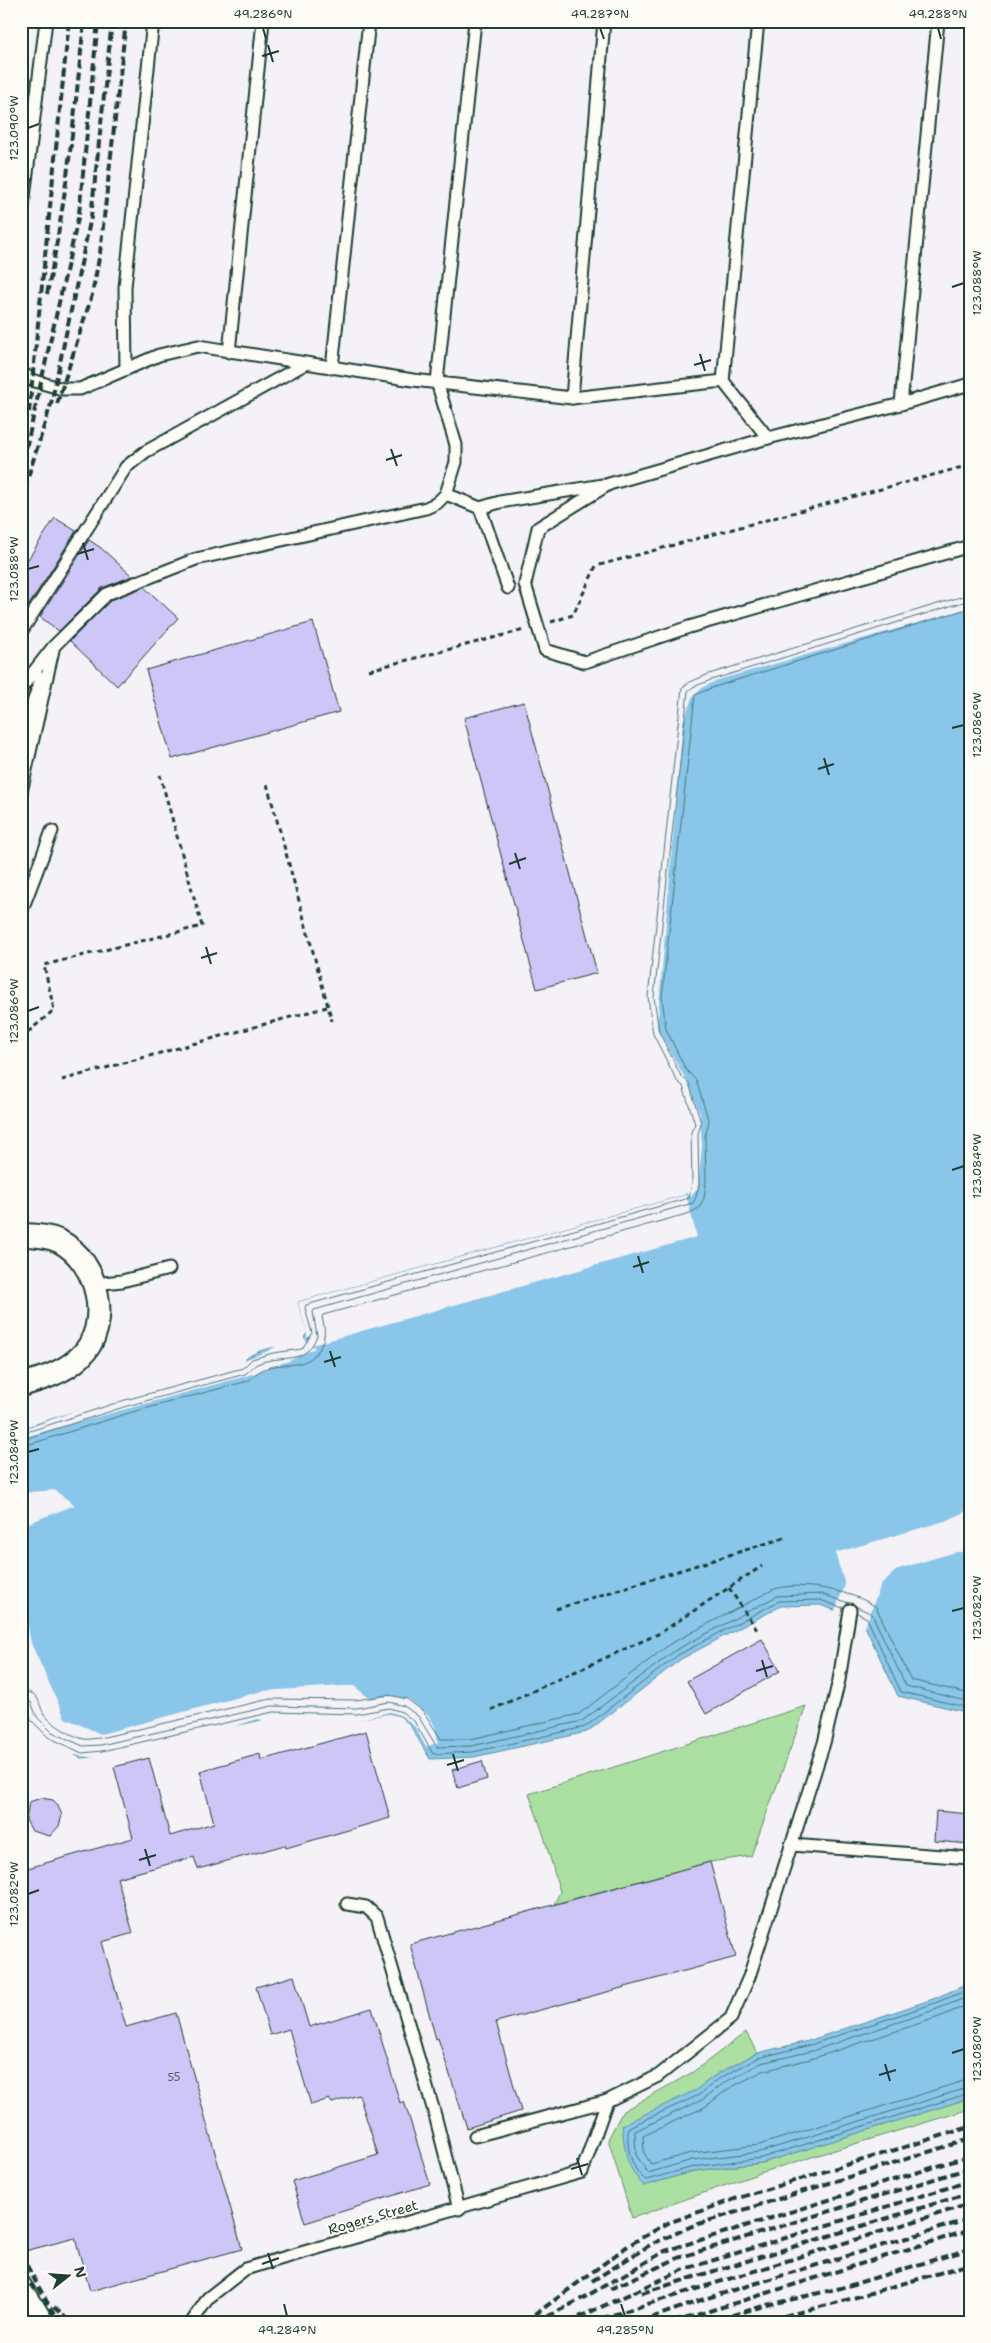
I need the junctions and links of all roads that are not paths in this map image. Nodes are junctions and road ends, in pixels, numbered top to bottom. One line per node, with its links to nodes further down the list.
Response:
1 (46, 21): 9 (lane)
2 (153, 21): 13 (lane)
3 (263, 21): 10 (lane)
4 (369, 21): 12 (lane)
5 (475, 21): 16 (lane)
6 (604, 21): 18 (lane)
7 (758, 21): 15 (lane)
8 (938, 21): 19 (lane)
9 (21, 221)
10 (229, 352): 11 (lane); 13 (lane)
11 (305, 364): 12 (lane); 26 (lane)
12 (332, 368): 16 (lane)
13 (126, 370): 14 (lane)
14 (21, 372)
15 (723, 381): 18 (lane); 20 (lane)
16 (437, 382): 18 (lane); 22 (lane)
17 (970, 384): 19 (lane)
18 (572, 398)
19 (901, 404): 20 (lane)
20 (768, 438): 21 (lane)
21 (609, 484): 23 (lane); 24 (lane)
22 (446, 494): 23 (lane); 27 (lane)
23 (480, 508): 25 (lane)
24 (970, 546)
25 (508, 588)
26 (21, 632)
27 (54, 646): 28 (lane); 29 (lane); 32 (lane)
28 (21, 688)
29 (36, 690): 30 (lane); 31 (lane)
30 (21, 714)
31 (21, 742)
32 (21, 792)
33 (52, 830): 34 (lane)
34 (21, 912)
35 (21, 1235): 37 (street)
36 (169, 1269): 37 (lane)
37 (94, 1284): 38 (street)
38 (21, 1385)
39 (850, 1610): 40 (lane)
40 (791, 1845): 41 (lane); 43 (lane)
41 (970, 1858)
42 (347, 1904): 45 (lane)
43 (607, 2101): 44 (lane); 45 (lane, Rogers Street)
44 (475, 2136)
45 (459, 2208): 50 (lane, Rogers Street)
46 (21, 2288): 49 (street)
47 (21, 2293): 48 (street)
48 (37, 2322)
49 (42, 2322)
50 (192, 2322)

